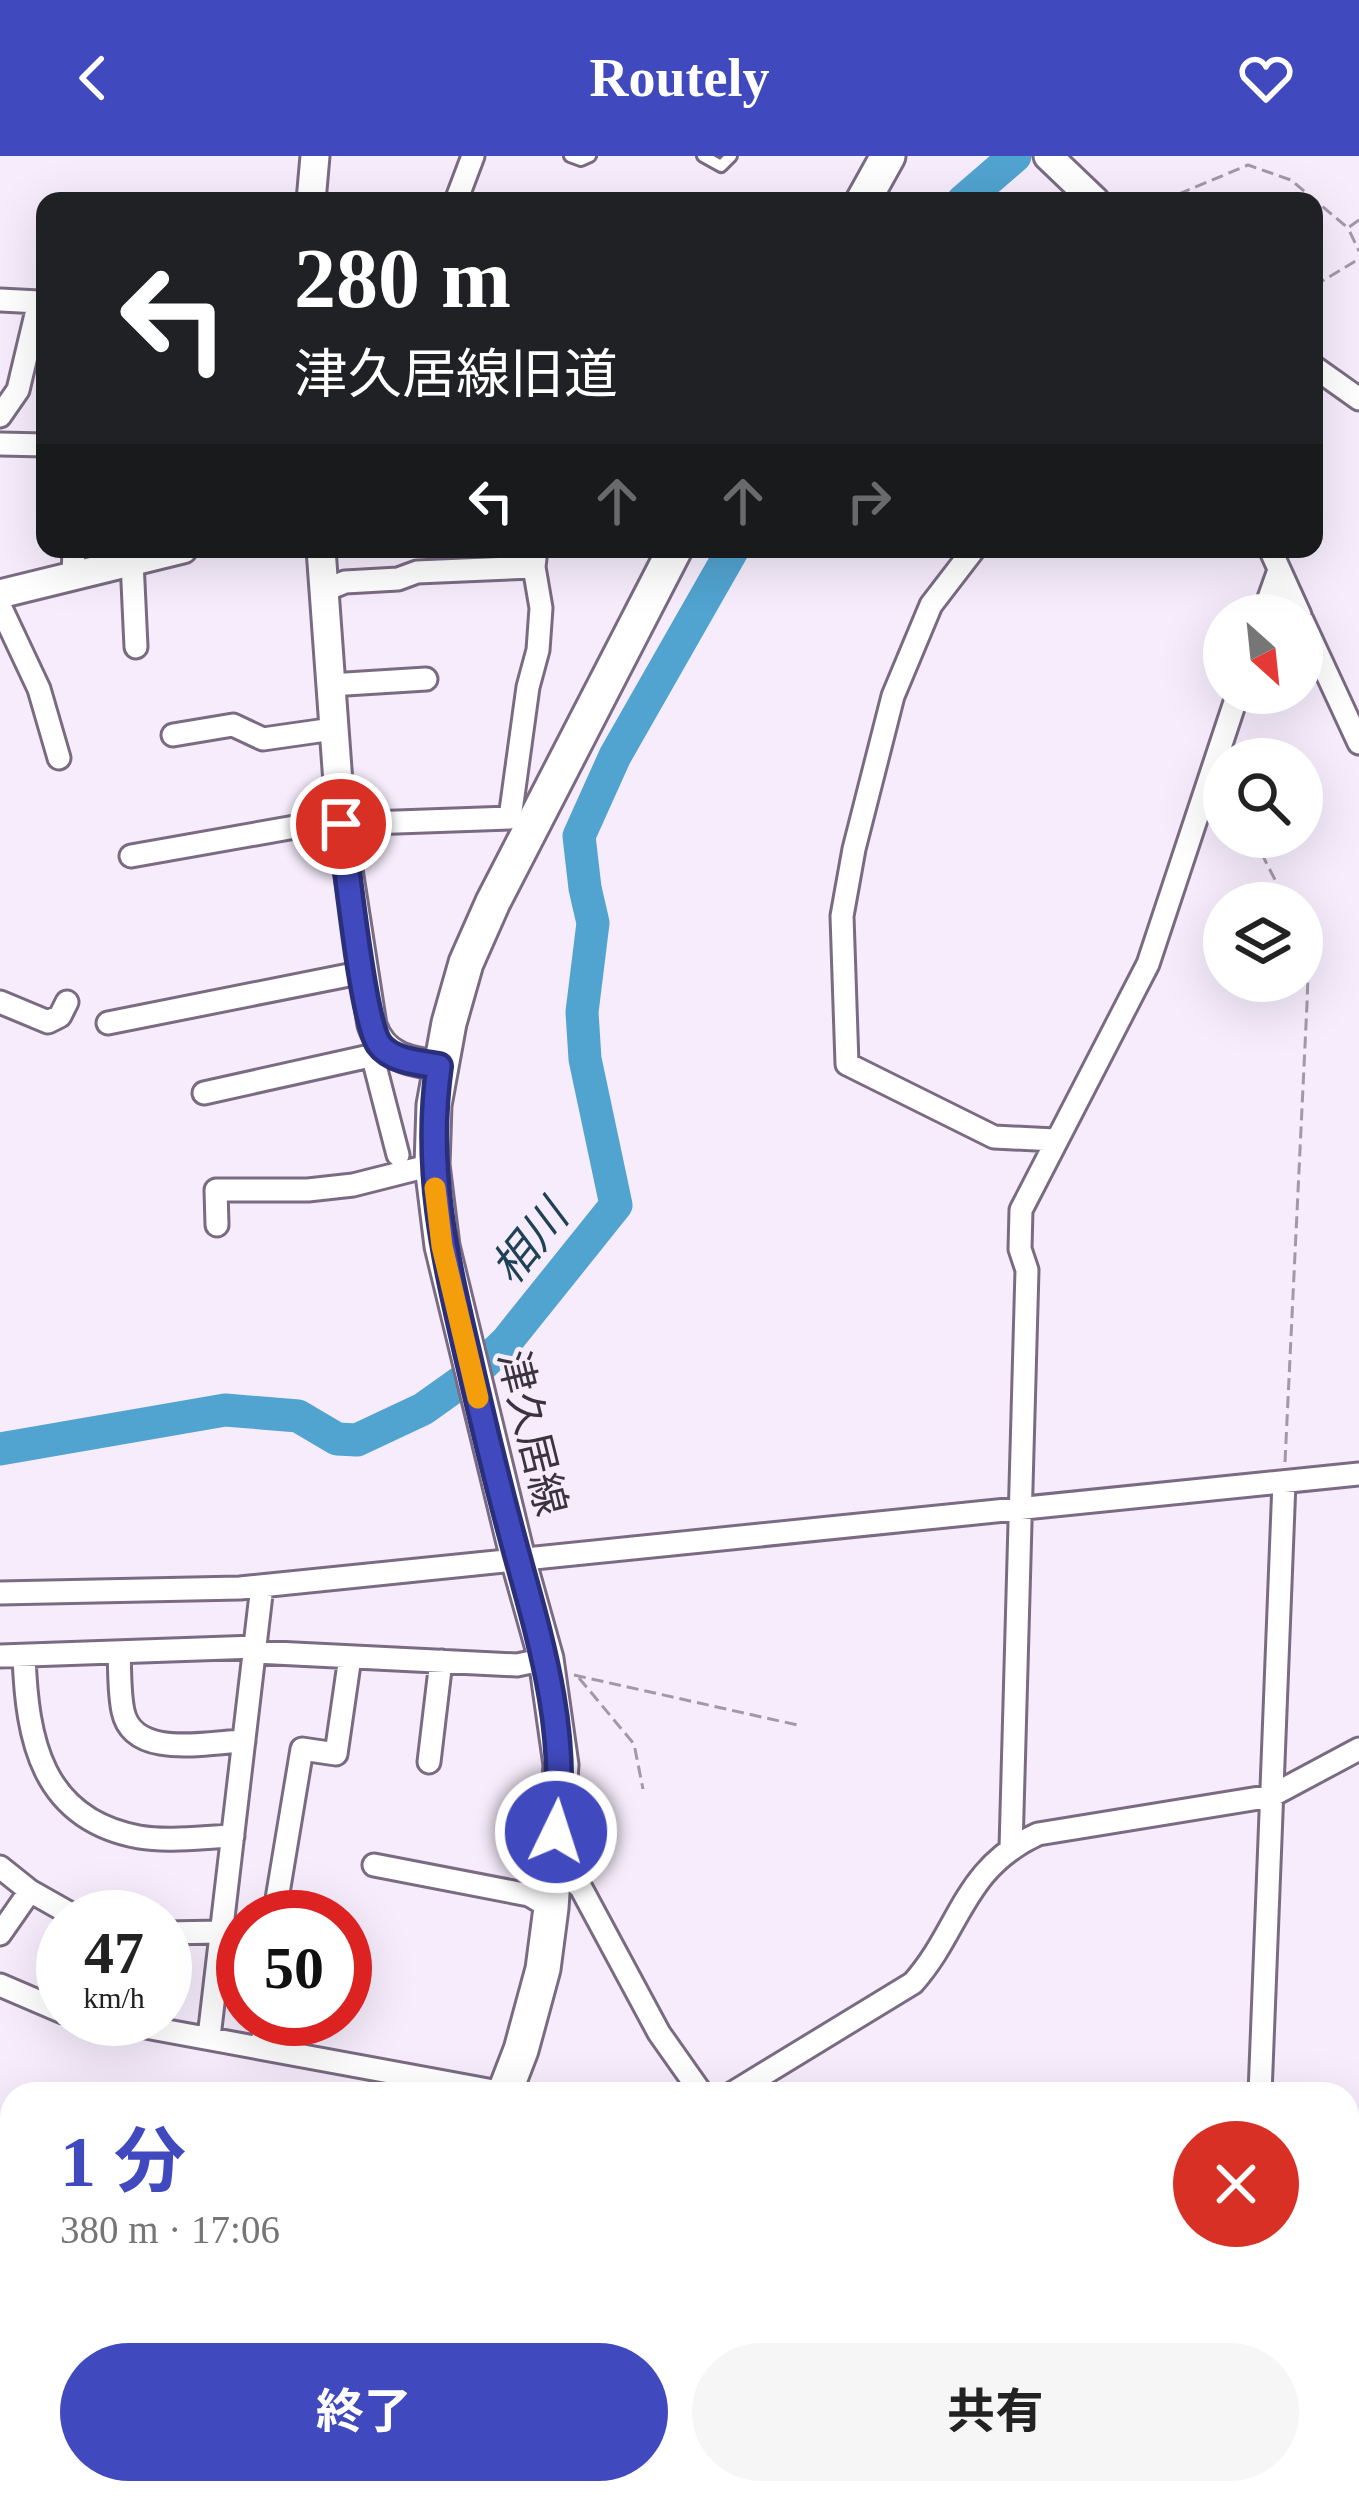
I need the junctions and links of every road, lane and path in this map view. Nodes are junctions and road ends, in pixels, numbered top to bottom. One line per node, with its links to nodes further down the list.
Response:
1 (315, 156): 9 (street)
2 (473, 156): 10 (street)
3 (570, 156): 4 (lane)
4 (590, 156)
5 (703, 156): 6 (lane)
6 (731, 156)
7 (888, 156): 11 (main road)
8 (1048, 156): 12 (street)
9 (312, 192)
10 (459, 192)
11 (868, 192)
12 (1082, 192)
13 (1184, 192): 14 (path)
14 (1306, 192)
15 (1323, 207): 17 (path)
16 (1359, 220): 17 (path)
17 (1348, 228): 18 (path)
18 (1359, 251)
19 (1359, 260): 20 (path)
20 (1323, 281)
21 (0, 300): 22 (street)
22 (36, 302)
23 (36, 318): 26 (street)
24 (1323, 373): 25 (street)
25 (1359, 399)
26 (0, 416)
27 (0, 444): 28 (street)
28 (36, 445)
29 (122, 558): 36 (street)
30 (141, 558): 42 (street)
31 (321, 558): 37 (street)
32 (535, 558): 37 (street); 52 (street)
33 (669, 558): 52 (main road, 津久居線)
34 (967, 558): 62 (street)
35 (1274, 559): 39 (street); 40 (street)
36 (74, 563): 38 (street)
37 (323, 591): 45 (street)
38 (0, 594)
39 (1267, 594)
40 (1290, 594)
41 (0, 606): 50 (street)
42 (136, 647)
43 (1323, 665): 49 (street)
44 (426, 679): 45 (street)
45 (330, 685): 47 (street)
46 (1231, 714): 62 (street)
47 (333, 729): 48 (street); 51 (street)
48 (173, 735)
49 (1359, 743)
50 (59, 758)
51 (341, 821): 52 (street); 53 (street); 54 (street)
52 (520, 824): 60 (main road, 津久居線)
53 (131, 856)
54 (364, 972): 58 (street); 59 (street)
55 (0, 1002): 56 (street)
56 (67, 1002)
57 (1307, 1002): 67 (path)
58 (109, 1023)
59 (380, 1055): 60 (street); 61 (street); 63 (street)
60 (439, 1066): 64 (main road, 津久居線)
61 (204, 1093)
62 (1055, 1140): 68 (street)
63 (398, 1155)
64 (432, 1165): 65 (street); 69 (main road, 津久居線)
65 (217, 1225)
66 (1359, 1474): 67 (street)
67 (1283, 1482): 68 (street); 85 (street)
68 (1020, 1507): 69 (street); 87 (street)
69 (518, 1558): 70 (street); 77 (main road, 津久居線)
70 (262, 1586): 71 (street); 72 (street)
71 (0, 1593)
72 (256, 1650): 73 (street); 76 (street); 81 (street)
73 (119, 1652): 75 (street); 81 (street)
74 (0, 1656): 75 (street)
75 (24, 1656): 86 (street)
76 (350, 1657): 78 (street); 92 (street)
77 (547, 1659): 78 (street); 79 (path); 88 (main road, 津久居線)
78 (441, 1661): 83 (street)
79 (578, 1677): 80 (path); 84 (path)
80 (802, 1726)
81 (244, 1741): 86 (street)
82 (1359, 1749): 85 (street)
83 (429, 1762)
84 (644, 1790)
85 (1271, 1796): 87 (street); 107 (street)
86 (233, 1836): 91 (street)
87 (1011, 1848): 106 (street)
88 (553, 1863): 95 (main road, 津久居線); 105 (street)
89 (374, 1865): 95 (street)
90 (0, 1867): 93 (street)
91 (226, 1890)
92 (278, 1890)
93 (30, 1892): 94 (street); 96 (street)
94 (36, 1895)
95 (551, 1908): 104 (main road, 津久居線)
96 (0, 1934)
97 (216, 1976): 101 (street)
98 (0, 1985): 99 (street)
99 (36, 2000)
100 (192, 2034): 101 (street)
101 (209, 2037): 102 (street)
102 (262, 2047): 103 (street)
103 (442, 2082)
104 (508, 2082)
105 (694, 2082)
106 (750, 2082)
107 (1260, 2082)

